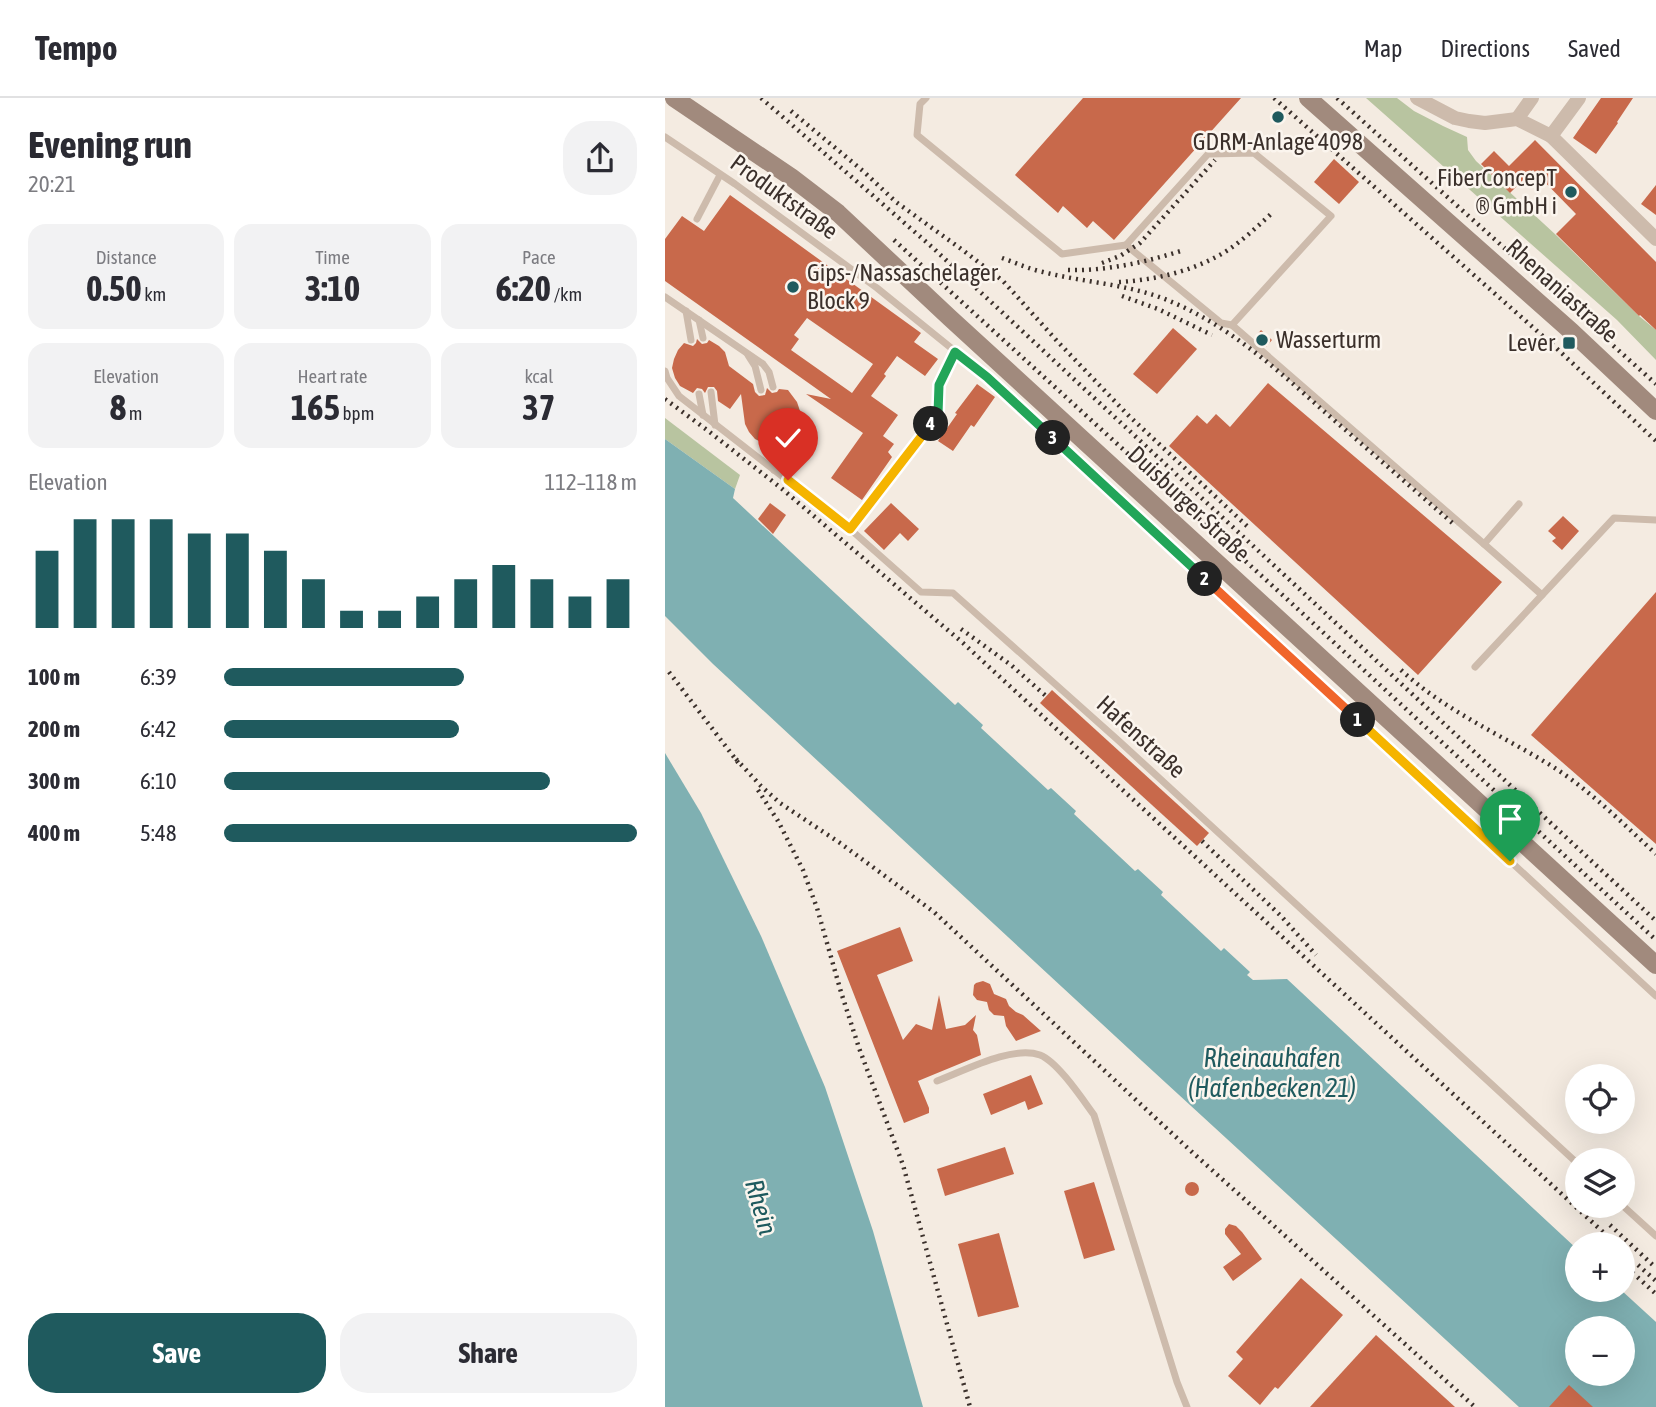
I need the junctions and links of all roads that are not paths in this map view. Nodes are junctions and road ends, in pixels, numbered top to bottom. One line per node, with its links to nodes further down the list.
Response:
1 (674, 98): 40 (street, Duisburger Straße)
2 (1308, 98): 27 (street, Rhenaniastraße)
3 (1417, 98): 7 (street)
4 (1532, 98): 7 (street)
5 (1579, 98): 8 (street)
6 (920, 100): 13 (lane)
7 (1517, 119): 8 (street)
8 (1551, 136): 12 (street)
9 (665, 137): 10 (lane, Produktstraße)
10 (720, 175): 11 (lane); 21 (lane, Produktstraße)
11 (697, 219)
12 (1656, 239)
13 (1126, 245): 17 (lane); 17 (lane)
14 (665, 297): 15 (lane)
15 (686, 311): 16 (lane); 19 (lane)
16 (699, 320): 18 (lane); 20 (lane)
17 (1232, 325): 37 (lane)
18 (703, 338)
19 (691, 341)
20 (745, 351): 23 (lane); 24 (lane)
21 (955, 352): 36 (lane); 41 (lane, Produktstraße)
22 (665, 371): 28 (lane, Hafenstraße)
23 (773, 387)
24 (761, 390)
25 (711, 392): 29 (lane)
26 (699, 394): 28 (lane)
27 (1656, 411)
28 (703, 415): 29 (lane, Hafenstraße)
29 (715, 425): 32 (lane, Hafenstraße)
30 (781, 442): 33 (lane)
31 (769, 444): 32 (lane)
32 (774, 470): 33 (lane, Hafenstraße)
33 (788, 480): 36 (lane, Hafenstraße)
34 (1519, 504): 37 (lane)
35 (1656, 520): 38 (lane)
36 (850, 529): 43 (lane, Hafenstraße)
37 (1483, 544): 38 (lane)
38 (1542, 595): 39 (lane)
39 (1475, 667)
40 (1656, 965)
41 (1656, 996)
42 (937, 1081): 46 (lane)
43 (1565, 1152)
44 (1635, 1217): 45 (lane)
45 (1656, 1236)
46 (1188, 1407)

